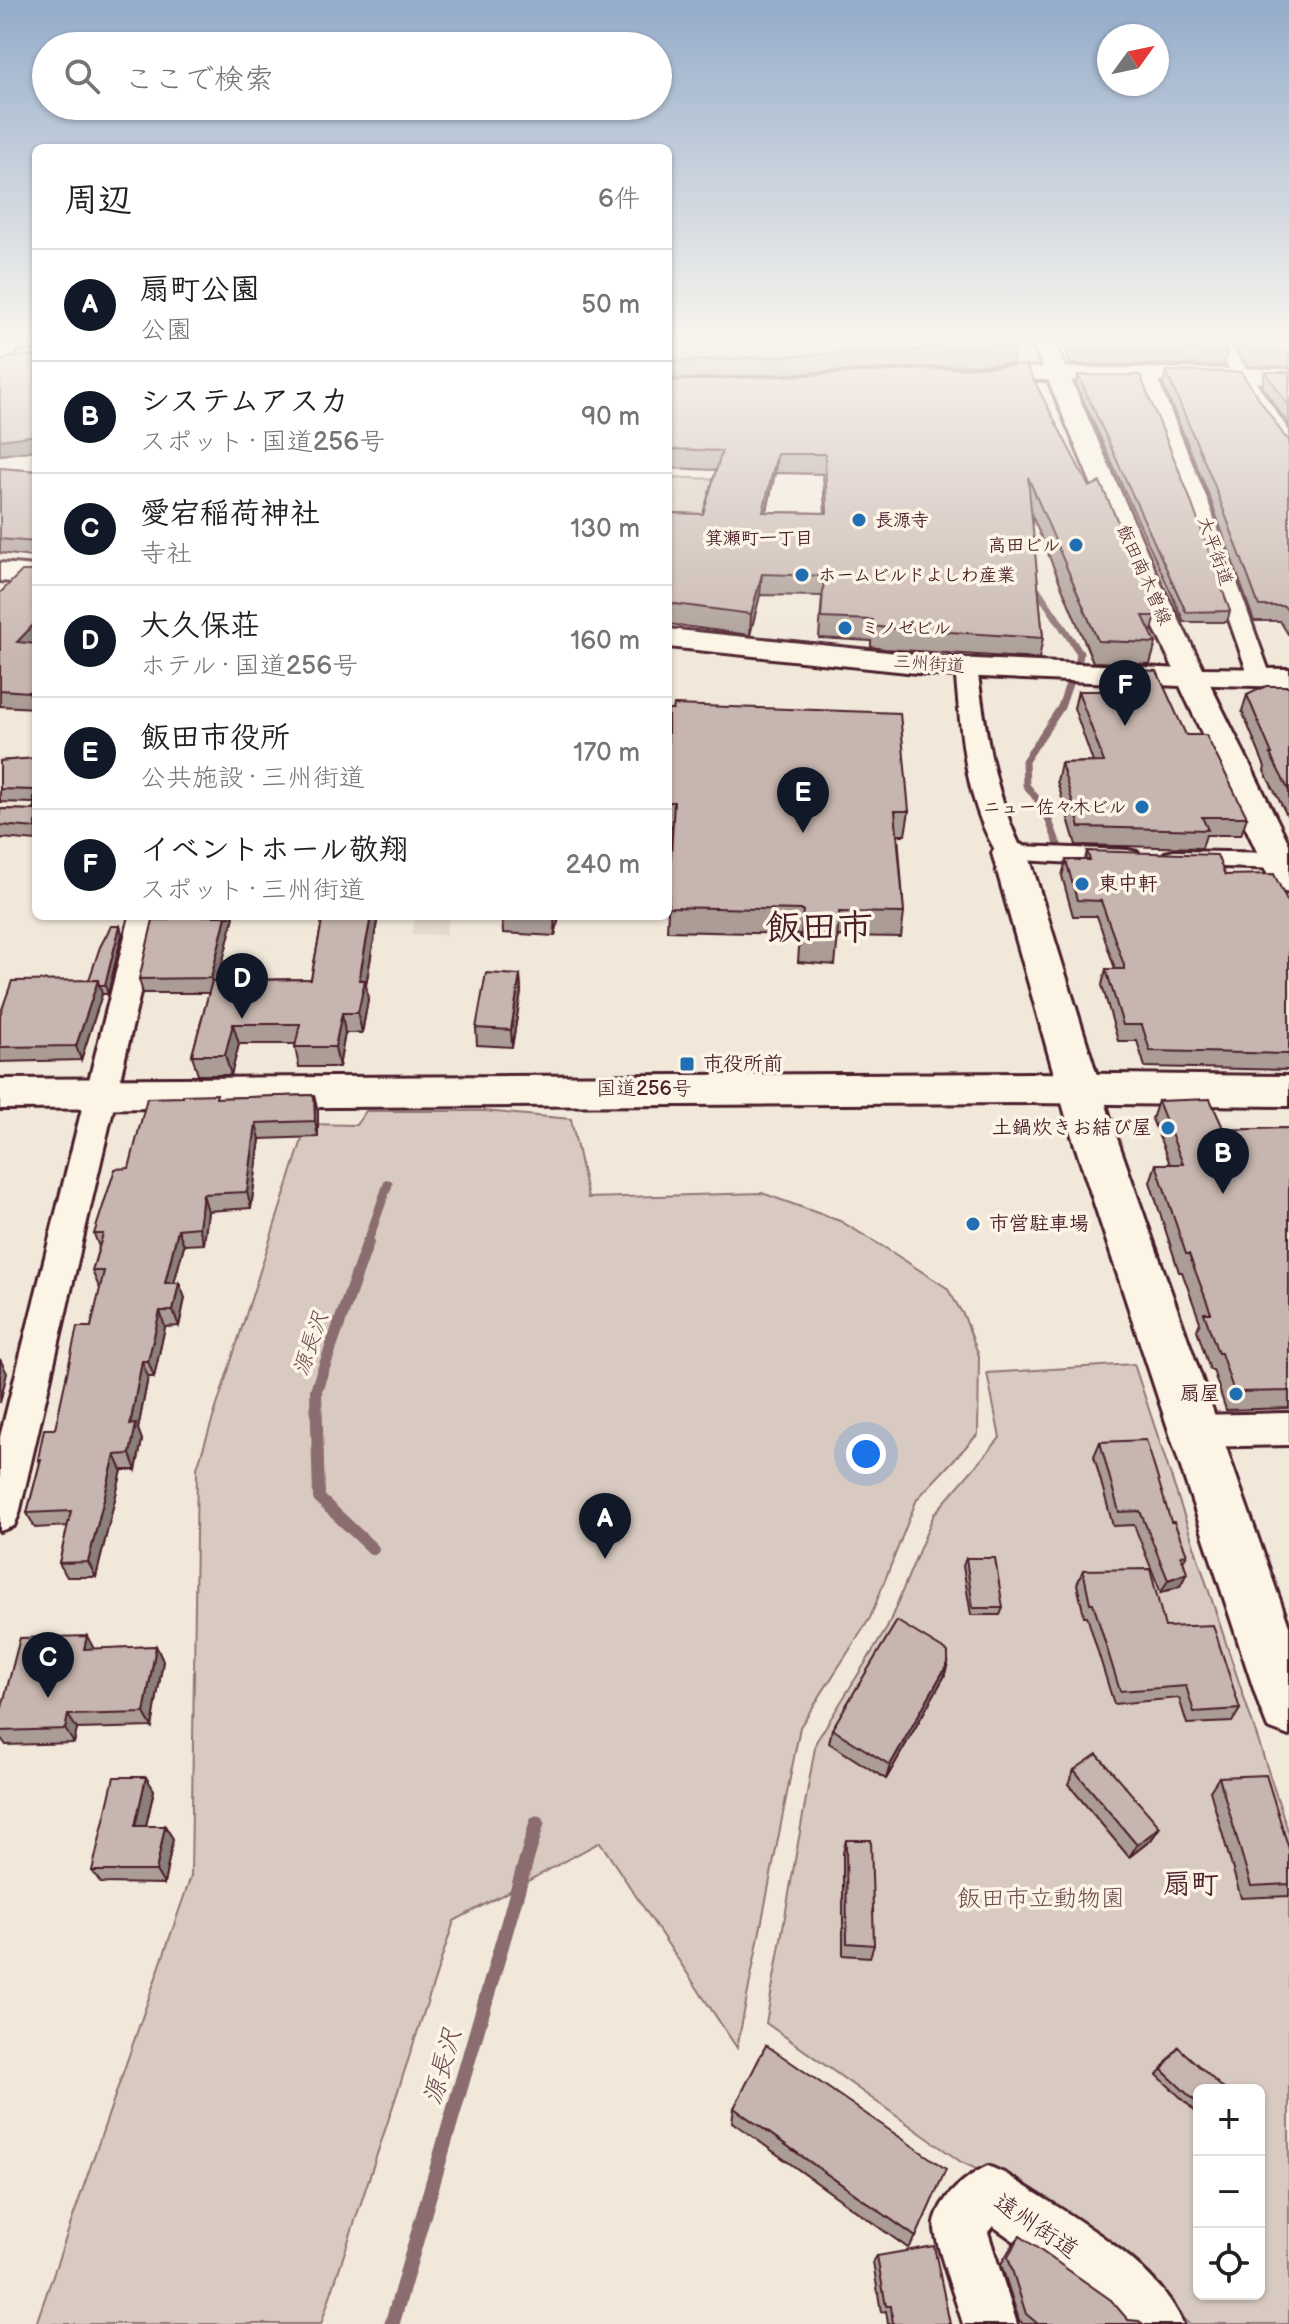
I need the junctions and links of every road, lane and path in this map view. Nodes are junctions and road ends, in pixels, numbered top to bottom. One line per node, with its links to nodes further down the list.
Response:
1 (1089, 447): 7 (main road, 飯田南木曽線)
2 (1176, 447): 8 (street, 大平街道)
3 (0, 572): 4 (main road)
4 (32, 575)
5 (672, 638): 6 (main road, 三州街道)
6 (966, 667): 7 (main road, 三州街道); 9 (street)
7 (1192, 677): 8 (main road); 10 (main road, 飯田南木曽線)
8 (1274, 678)
9 (1010, 853): 10 (street); 12 (main road)
10 (1284, 871)
11 (143, 920): 14 (street)
12 (1079, 1088): 13 (main road, 国道256号); 14 (main road, 国道256号); 17 (main road)
13 (1289, 1091)
14 (100, 1093): 15 (main road, 国道256号); 18 (street)
15 (0, 1094)
16 (1289, 1429): 17 (street)
17 (1193, 1431): 19 (main road)
18 (0, 1514)
19 (1289, 1708)
20 (990, 2324): 21 (street, 遠州街道)
21 (1156, 2324)

